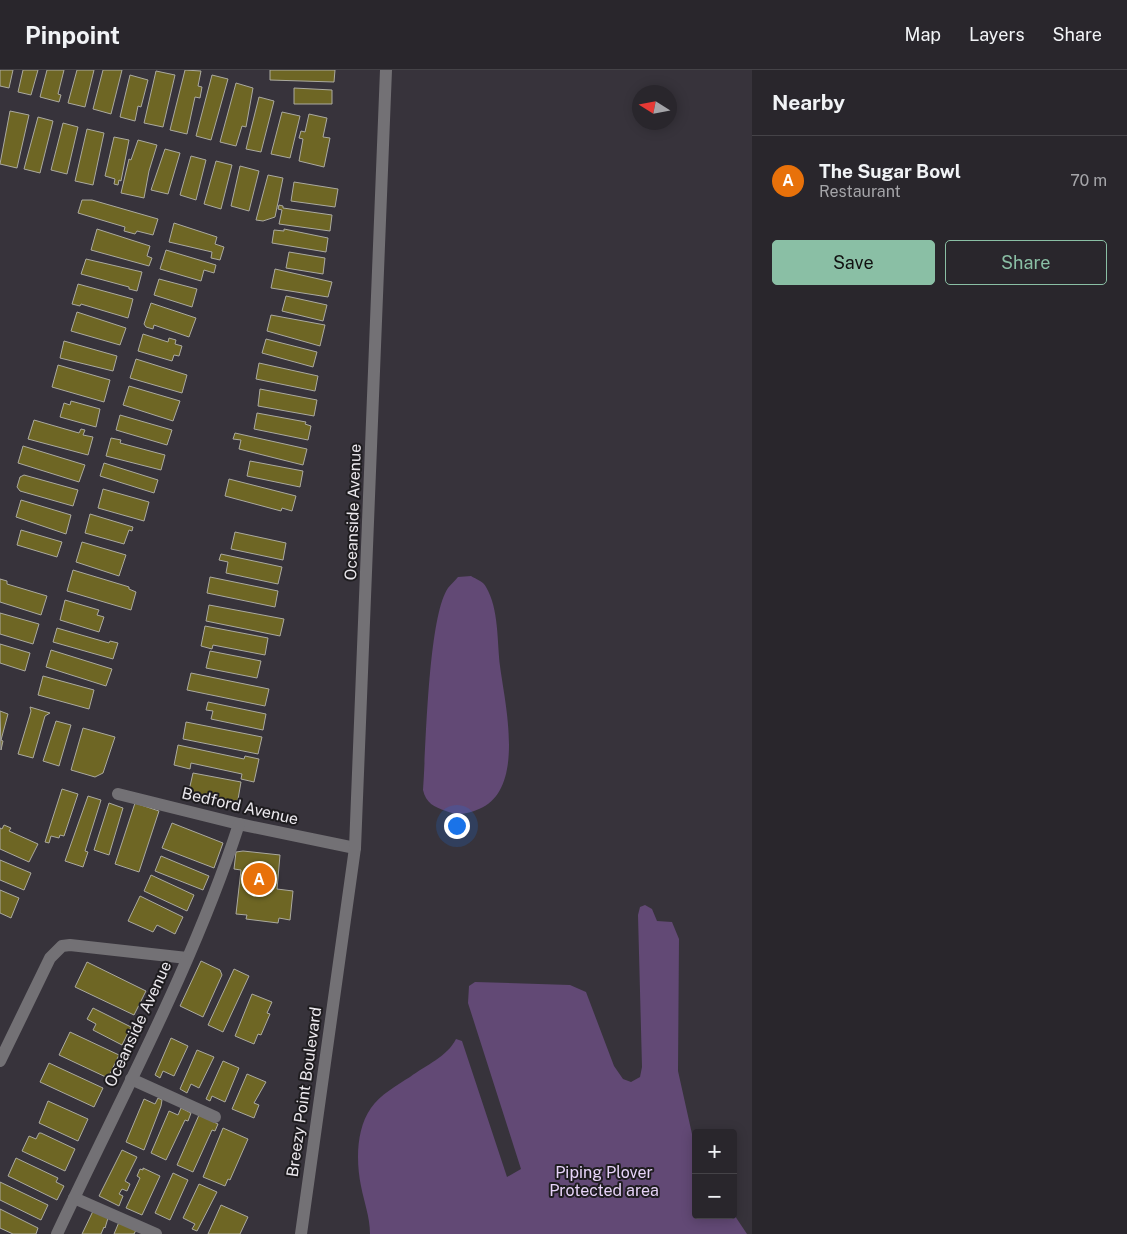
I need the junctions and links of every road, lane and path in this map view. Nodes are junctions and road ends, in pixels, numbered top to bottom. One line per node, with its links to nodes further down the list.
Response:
1 (386, 70): 4 (street, Oceanside Avenue)
2 (118, 794): 3 (street, Bedford Avenue)
3 (239, 824): 4 (street, Bedford Avenue); 6 (street, Oceanside Avenue)
4 (355, 848): 5 (street, Oceanside Avenue)
5 (340, 955): 13 (street, Breezy Point Boulevard)
6 (187, 958): 7 (street); 8 (street, Oceanside Avenue)
7 (0, 1061)
8 (131, 1079): 9 (street); 10 (street, Oceanside Avenue)
9 (215, 1117)
10 (74, 1198): 11 (street, Oceanside Avenue); 12 (street)
11 (57, 1234)
12 (156, 1234)
13 (301, 1234)

